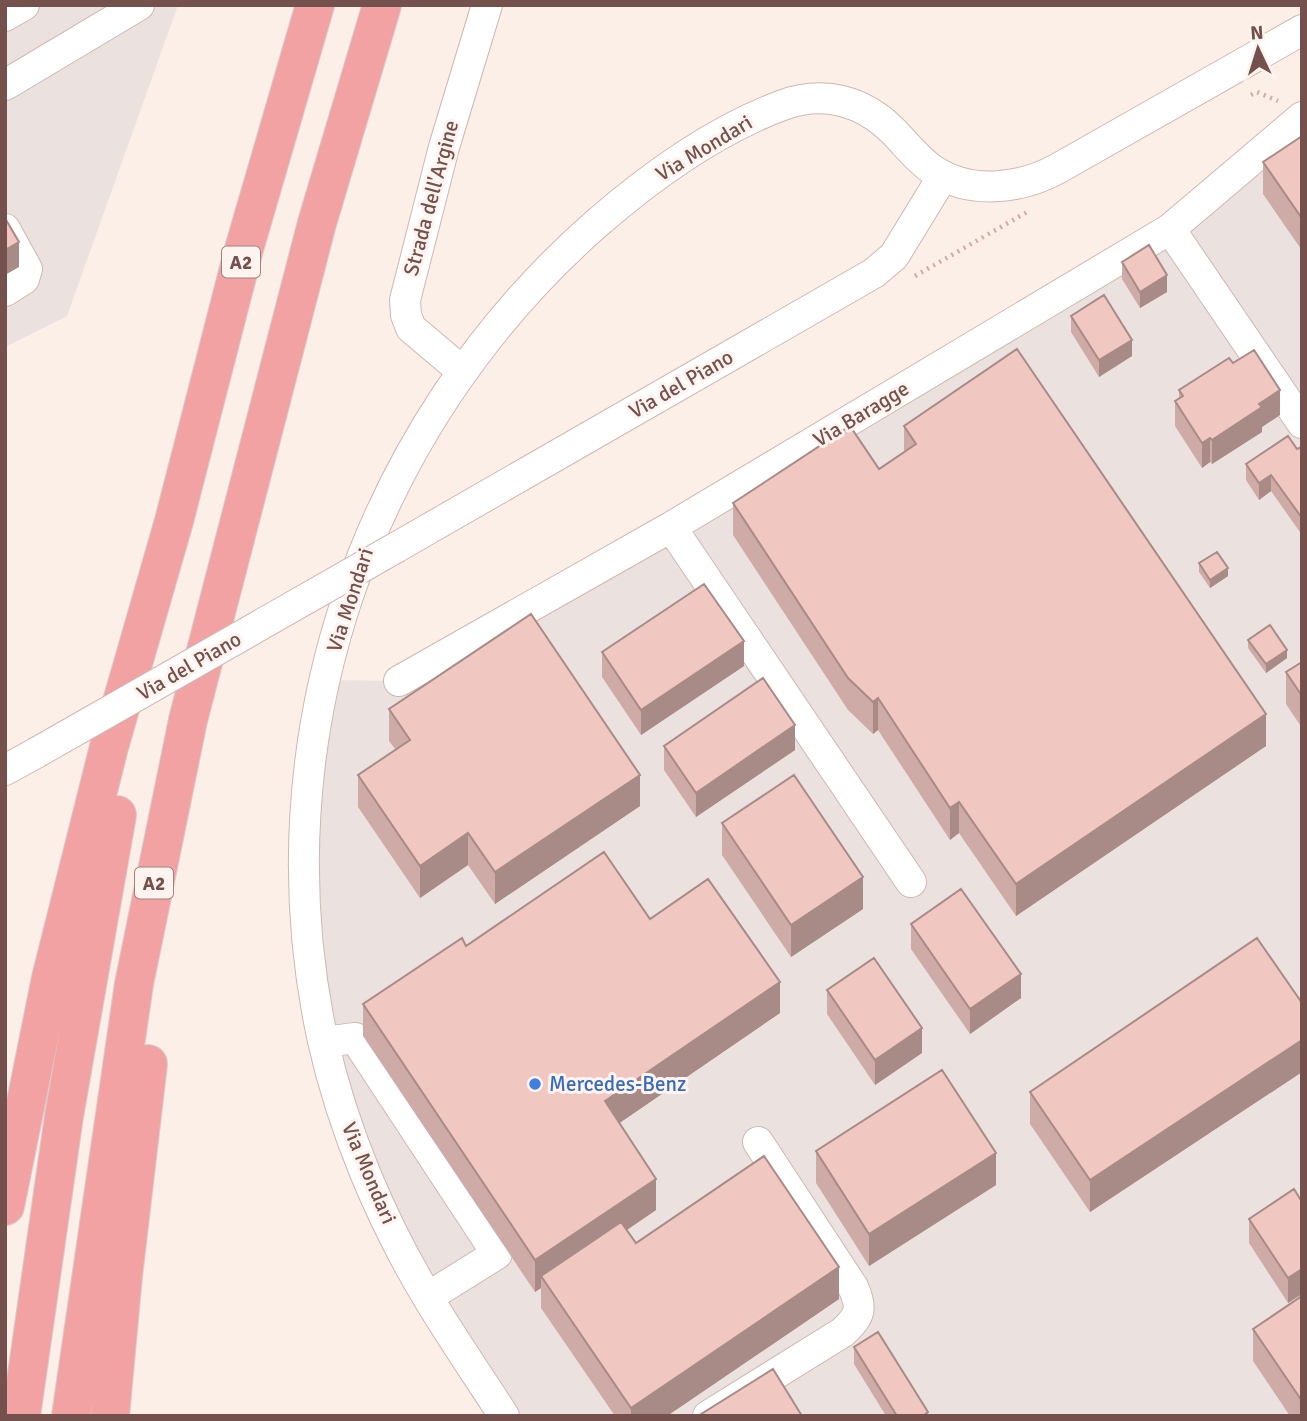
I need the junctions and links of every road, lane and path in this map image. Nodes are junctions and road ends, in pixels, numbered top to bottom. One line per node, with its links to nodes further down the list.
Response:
1 (24, 5): 6 (street)
2 (315, 5): 21 (highway, A2)
3 (382, 5): 18 (highway, A2)
4 (487, 5): 19 (street, Strada dell'Argine)
5 (138, 6): 8 (street); 9 (street)
6 (5, 16)
7 (1302, 30): 12 (street)
8 (5, 63)
9 (5, 85)
10 (1245, 97): 11 (path)
11 (1291, 110): 15 (street, Via Baragge)
12 (943, 176): 19 (street, Via Mondari); 24 (street, Via del Piano, bridge)
13 (1041, 205): 16 (path)
14 (5, 229): 17 (street)
15 (1170, 229): 20 (street); 22 (street, Via Baragge)
16 (909, 280)
17 (5, 292)
18 (281, 358): 31 (highway, A2); 32 (highway, A2)
19 (462, 371): 26 (street, Via Mondari)
20 (1302, 423)
21 (174, 521): 28 (highway, A2); 30 (highway, A2)
22 (671, 527): 23 (street, Via Baragge); 25 (street)
23 (399, 681)
24 (5, 770)
25 (911, 882)
26 (324, 1042): 29 (street, Via Mondari); 29 (street)
27 (758, 1142): 34 (street)
28 (5, 1206)
29 (428, 1297): 33 (street, Via Mondari)
30 (21, 1416)
31 (71, 1416)
32 (110, 1416)
33 (504, 1416)
34 (708, 1416)

